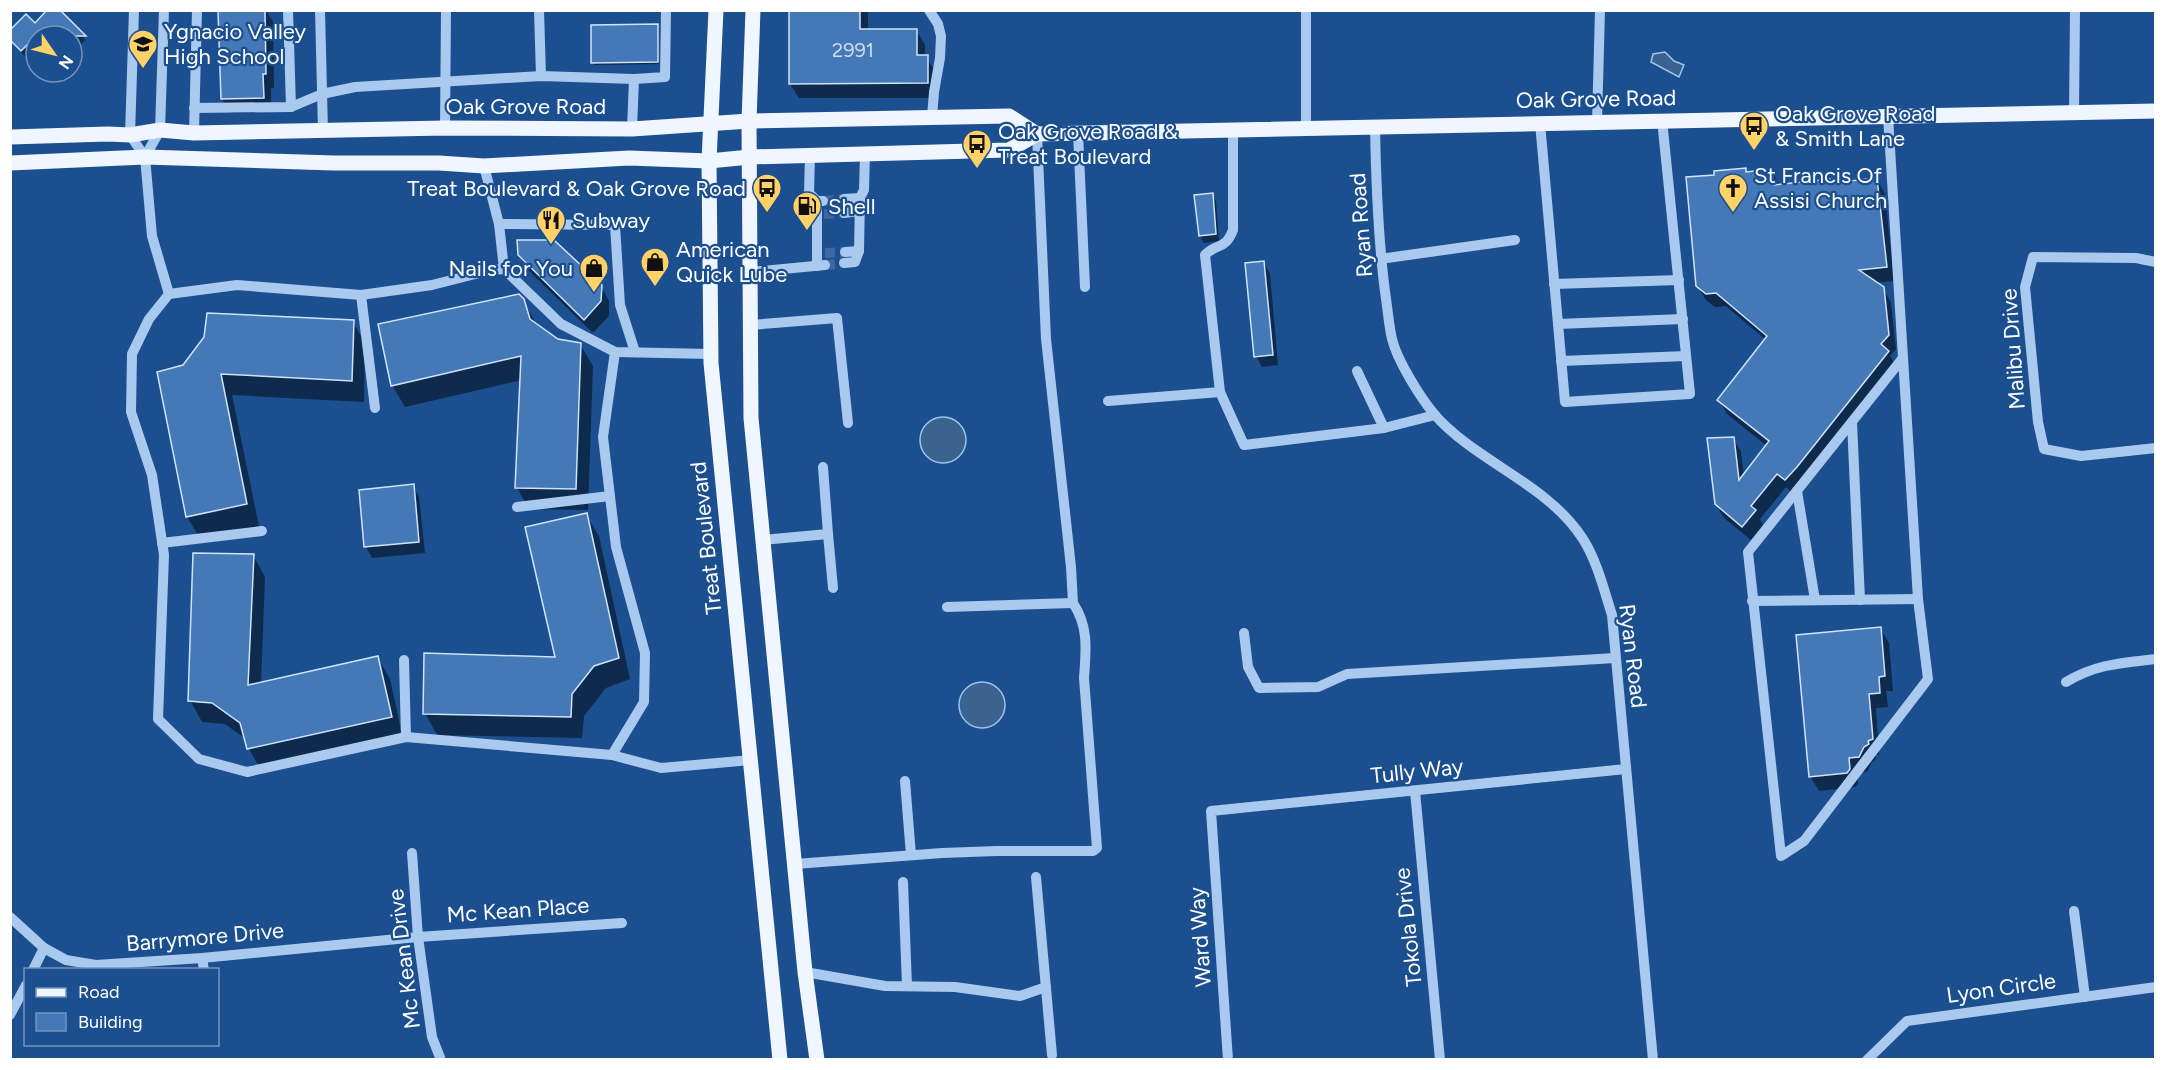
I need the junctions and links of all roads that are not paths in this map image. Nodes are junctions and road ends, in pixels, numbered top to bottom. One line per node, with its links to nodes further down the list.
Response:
1 (134, 10): 40 (street)
2 (164, 10): 35 (street)
3 (196, 10): 20 (street)
4 (288, 10): 19 (street)
5 (320, 10): 18 (street)
6 (446, 10): 17 (street)
7 (538, 10): 15 (street)
8 (666, 10): 16 (street)
9 (716, 10): 29 (main road, Treat Boulevard)
10 (753, 10): 26 (main road)
11 (928, 10): 24 (street)
12 (1306, 10): 31 (street)
13 (1600, 10): 27 (street)
14 (2075, 10): 22 (street)
15 (542, 76): 16 (street); 17 (street)
16 (634, 79): 33 (street)
17 (446, 82): 18 (street); 32 (street)
18 (322, 94): 19 (street); 36 (street)
19 (291, 106): 20 (street)
20 (194, 108): 37 (street)
21 (2156, 111): 22 (main road, Oak Grove Road)
22 (2074, 112): 23 (main road, Oak Grove Road)
23 (1888, 116): 25 (main road, Oak Grove Road); 72 (street)
24 (932, 117): 26 (main road, Oak Grove Road); 39 (main road, Oak Grove Road)
25 (1662, 120): 27 (main road, Oak Grove Road); 60 (street)
26 (749, 121): 29 (main road, Oak Grove Road); 45 (main road)
27 (1597, 122): 28 (main road, Oak Grove Road)
28 (1540, 123): 30 (main road, Oak Grove Road); 61 (street)
29 (711, 125): 33 (main road, Oak Grove Road); 46 (main road, Treat Boulevard)
30 (1375, 126): 31 (main road, Oak Grove Road); 56 (street, Ryan Road)
31 (1306, 127): 34 (main road, Oak Grove Road)
32 (445, 128): 33 (main road, Oak Grove Road); 36 (main road, Oak Grove Road)
33 (632, 129)
34 (1233, 129): 38 (main road, Oak Grove Road); 75 (street)
35 (160, 130): 37 (main road, Oak Grove Road); 40 (main road, Oak Grove Road); 44 (street)
36 (323, 131): 37 (main road, Oak Grove Road)
37 (194, 133)
38 (1078, 133): 39 (main road, Oak Grove Road); 62 (street)
39 (1037, 134): 42 (main road, Oak Grove Road); 96 (street)
40 (130, 135): 41 (main road, Oak Grove Road); 44 (street)
41 (10, 137)
42 (865, 154): 43 (main road, Oak Grove Road); 49 (street)
43 (810, 156): 45 (main road, Oak Grove Road); 59 (street)
44 (144, 157): 47 (main road, Oak Grove Road); 48 (main road, Oak Grove Road); 63 (street)
45 (750, 157): 46 (main road, Oak Grove Road); 59 (main road)
46 (709, 161): 48 (main road, Oak Grove Road); 70 (main road, Treat Boulevard)
47 (10, 163)
48 (484, 166): 53 (street)
49 (860, 198): 50 (street); 51 (street)
50 (844, 199)
51 (860, 211): 52 (street); 55 (street)
52 (844, 213)
53 (499, 224): 58 (street); 69 (street)
54 (1515, 240): 56 (street)
55 (844, 258)
56 (1380, 259): 78 (street, Ryan Road)
57 (2156, 262): 82 (street, Malibu Drive)
58 (504, 269): 64 (street); 68 (street)
59 (751, 272): 67 (main road)
60 (1679, 280): 61 (street); 65 (street)
61 (1554, 284): 66 (street)
62 (1085, 287)
63 (169, 294): 64 (street); 90 (street)
64 (361, 295): 77 (street)
65 (1683, 319): 66 (street); 71 (street)
66 (1558, 324): 73 (street)
67 (751, 326): 80 (street); 89 (main road)
68 (615, 352): 69 (street); 85 (street)
69 (635, 352): 70 (street)
70 (711, 354): 105 (main road, Treat Boulevard)
71 (1686, 357): 73 (street); 73 (street)
72 (1902, 359): 79 (street); 92 (street)
73 (1562, 362)
74 (1357, 371): 81 (street)
75 (1220, 392): 76 (street); 81 (street)
76 (1108, 401)
77 (375, 408)
78 (1435, 415): 81 (street); 99 (street, Ryan Road)
79 (1852, 422): 84 (street); 94 (street)
80 (848, 423)
81 (1384, 428)
82 (2156, 448)
83 (823, 467): 88 (street)
84 (1797, 491): 93 (street); 95 (street)
85 (610, 496): 86 (street); 104 (street)
86 (517, 507)
87 (262, 531): 90 (street)
88 (828, 534): 89 (street); 91 (street)
89 (762, 540): 112 (main road)
90 (162, 543): 103 (street)
91 (833, 588)
92 (1918, 599): 94 (street); 95 (street)
93 (1815, 600): 94 (street); 95 (street)
94 (1860, 600)
95 (1752, 601)
96 (1073, 603): 97 (street); 111 (street)
97 (947, 607)
98 (1244, 633): 99 (street)
99 (1616, 658): 106 (street, Ryan Road)
100 (2156, 659): 102 (street)
101 (404, 660): 103 (street)
102 (2066, 682)
103 (406, 737): 104 (street)
104 (612, 755): 105 (street)
105 (751, 760): 132 (main road, Treat Boulevard)
106 (1626, 769): 108 (street, Tully Way); 136 (street, Ryan Road)
107 (904, 781): 111 (street)
108 (1415, 791): 109 (street, Tully Way); 135 (street, Tokola Drive)
109 (1211, 812): 134 (street, Ward Way)
110 (412, 853): 118 (street, Mc Kean Drive)
111 (911, 855): 112 (street)
112 (795, 864): 123 (main road)
113 (1036, 877): 125 (street)
114 (903, 882): 124 (street)
115 (2074, 910): 128 (street)
116 (10, 917): 119 (street, Barrymore Drive)
117 (622, 923): 118 (street, Mc Kean Place)
118 (418, 937): 120 (street, Barrymore Drive); 131 (street, Mc Kean Drive)
119 (44, 948): 120 (street, Barrymore Drive); 121 (street)
120 (202, 958): 122 (street)
121 (34, 968)
122 (204, 968)
123 (805, 972): 124 (street); 133 (main road)
124 (907, 986): 125 (street)
125 (1046, 987): 130 (street)
126 (2156, 987): 128 (street, Lyon Circle)
127 (24, 989): 129 (street)
128 (2085, 996): 137 (street, Lyon Circle)
129 (10, 1015)
130 (1052, 1055)
131 (441, 1059)
132 (780, 1059)
133 (817, 1059)
134 (1228, 1059)
135 (1440, 1059)
136 (1653, 1059)
137 (1867, 1059)

